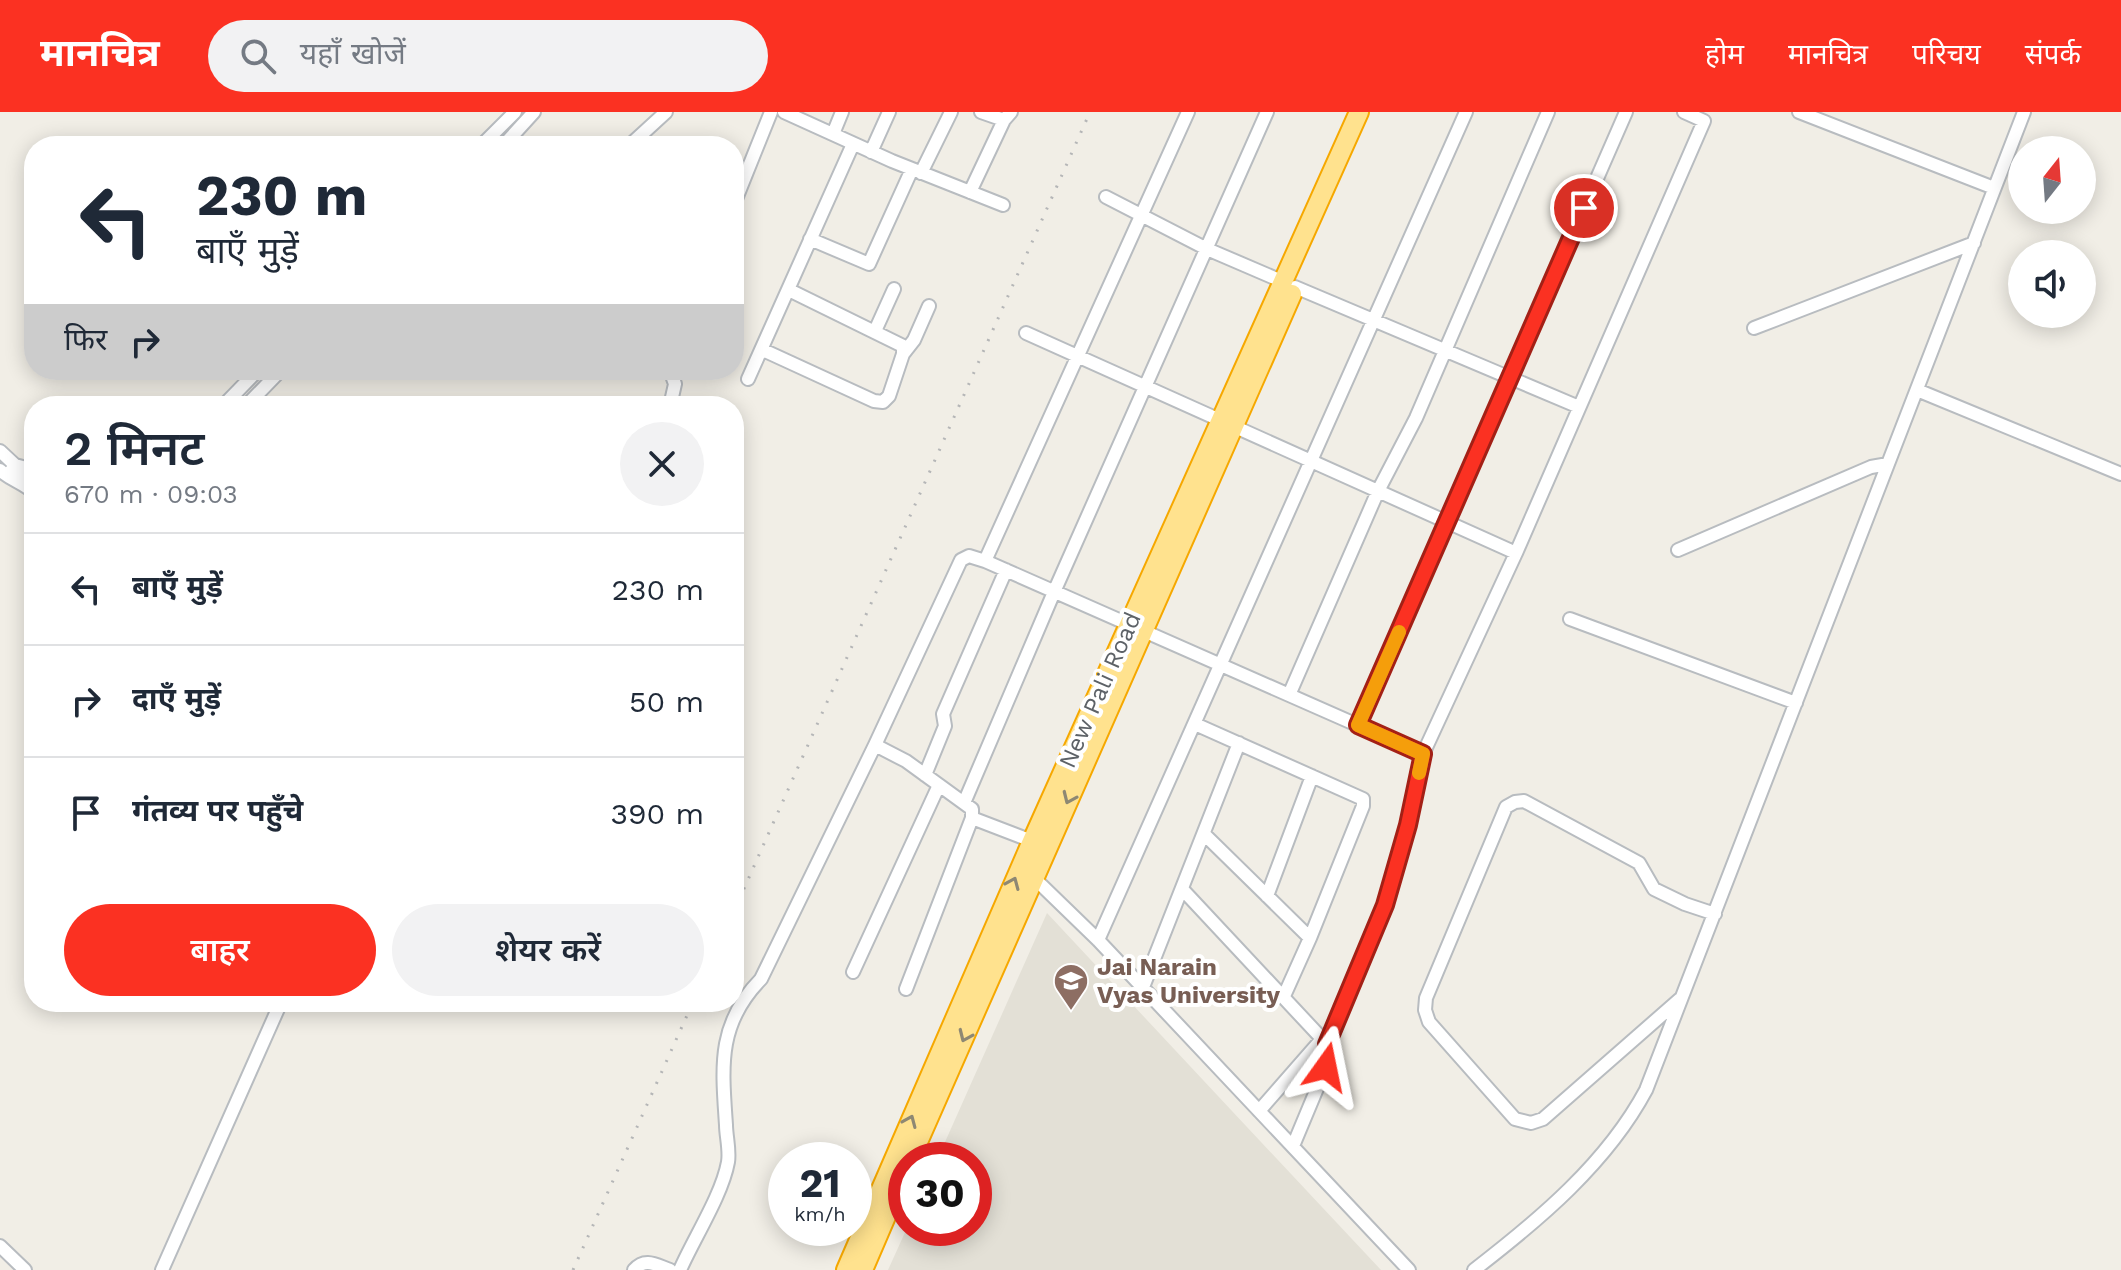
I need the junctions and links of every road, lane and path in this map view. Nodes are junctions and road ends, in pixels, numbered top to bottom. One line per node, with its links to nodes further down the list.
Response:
1 (515, 112): 22 (street)
2 (534, 112): 23 (street)
3 (666, 112): 24 (street)
4 (771, 112): 28 (street)
5 (785, 112): 21 (street)
6 (842, 112): 21 (street)
7 (889, 112): 26 (street)
8 (951, 112): 27 (street)
9 (981, 112): 20 (street)
10 (1188, 112): 33 (street)
11 (1267, 112): 36 (street)
12 (1359, 112): 37 (highway, New Pali Road)
13 (1372, 112): 37 (highway, New Pali Road)
14 (1466, 112): 41 (street)
15 (1548, 112): 46 (street)
16 (1626, 112): 50 (street)
17 (1684, 112): 57 (street)
18 (1799, 112): 29 (street)
19 (2024, 112): 29 (street)
20 (1007, 116): 30 (street)
21 (833, 134): 25 (street)
22 (491, 136)
23 (512, 136)
24 (640, 136)
25 (853, 144): 26 (street); 34 (street)
26 (871, 152): 27 (street)
27 (916, 171): 30 (street); 34 (street)
28 (744, 176)
29 (1994, 188): 35 (street)
30 (970, 192): 32 (street)
31 (1106, 197): 33 (street)
32 (1003, 205)
33 (1141, 217): 36 (street); 48 (street)
34 (810, 239): 39 (street)
35 (1974, 243): 42 (street); 54 (street)
36 (1207, 249): 37 (street); 53 (street)
37 (1289, 284): 41 (street); 58 (highway, New Pali Road)
38 (894, 289): 43 (street)
39 (789, 290): 43 (street); 45 (street)
40 (929, 306): 47 (street)
41 (1373, 322): 46 (street); 60 (street)
42 (1754, 328)
43 (875, 331): 47 (street)
44 (1026, 333): 48 (street)
45 (763, 350): 47 (street); 49 (street)
46 (1445, 351): 50 (street); 68 (street)
47 (903, 354)
48 (1079, 356): 53 (street); 72 (street)
49 (748, 379)
50 (1509, 379): 57 (street); 69 (street)
51 (248, 380): 55 (street)
52 (271, 380): 56 (street)
53 (1145, 387): 58 (street); 74 (street)
54 (1917, 390): 61 (street); 65 (street)
55 (233, 396)
56 (256, 396)
57 (1579, 407): 71 (street)
58 (1227, 422): 60 (street); 76 (highway, New Pali Road)
59 (0, 451): 62 (street)
60 (1312, 460): 68 (street); 77 (street)
61 (1888, 464): 70 (street); 79 (street)
62 (15, 465): 63 (street); 64 (street); 66 (street)
63 (24, 467)
64 (3, 473): 67 (street)
65 (2121, 474)
66 (24, 480)
67 (24, 485)
68 (1378, 491): 69 (street); 78 (street)
69 (1448, 522): 71 (street); 81 (street)
70 (1678, 550)
71 (1516, 553): 84 (street)
72 (985, 561): 73 (street); 83 (street)
73 (1006, 570): 74 (street); 85 (street)
74 (1054, 592): 76 (street); 88 (street)
75 (1570, 619): 79 (street)
76 (1135, 628): 77 (street); 91 (highway, New Pali Road); 92 (highway, New Pali Road, one-way to 92)
77 (1220, 665): 78 (street); 80 (street)
78 (1289, 695): 81 (street)
79 (1796, 703): 95 (street)
80 (1195, 724): 82 (street); 97 (street)
81 (1358, 725): 84 (street)
82 (1239, 743): 86 (street); 90 (street)
83 (875, 745): 85 (street); 101 (street)
84 (1423, 754): 106 (street)
85 (925, 775): 87 (street)
86 (1312, 776): 94 (street); 96 (street)
87 (939, 785): 88 (street); 98 (street)
88 (964, 803): 89 (street)
89 (972, 818): 91 (street); 100 (street)
90 (1204, 834): 93 (street); 94 (street)
91 (1032, 841): 117 (highway, New Pali Road, one-way to 91)
92 (1033, 877): 97 (street); 108 (highway, New Pali Road, one-way to 108)
93 (1183, 890): 99 (street); 102 (street)
94 (1267, 896): 96 (street)
95 (1715, 914): 103 (street); 103 (street)
96 (1310, 938): 102 (street)
97 (1098, 940): 99 (street)
98 (853, 972)
99 (1143, 987): 107 (street)
100 (906, 989)
101 (744, 996)
102 (1284, 996): 106 (street)
103 (1683, 997): 120 (street)
104 (277, 1012): 113 (street)
105 (736, 1012): 116 (street)
106 (1325, 1042): 107 (street); 109 (street)
107 (1259, 1111): 109 (street)
108 (918, 1142)
109 (1293, 1146): 119 (street)
110 (888, 1212): 118 (highway)
111 (0, 1246): 112 (street)
112 (25, 1270)
113 (162, 1270)
114 (634, 1270): 115 (street)
115 (670, 1270)
116 (680, 1270)
117 (846, 1270)
118 (863, 1270)
119 (1409, 1270)
120 (1474, 1270)

